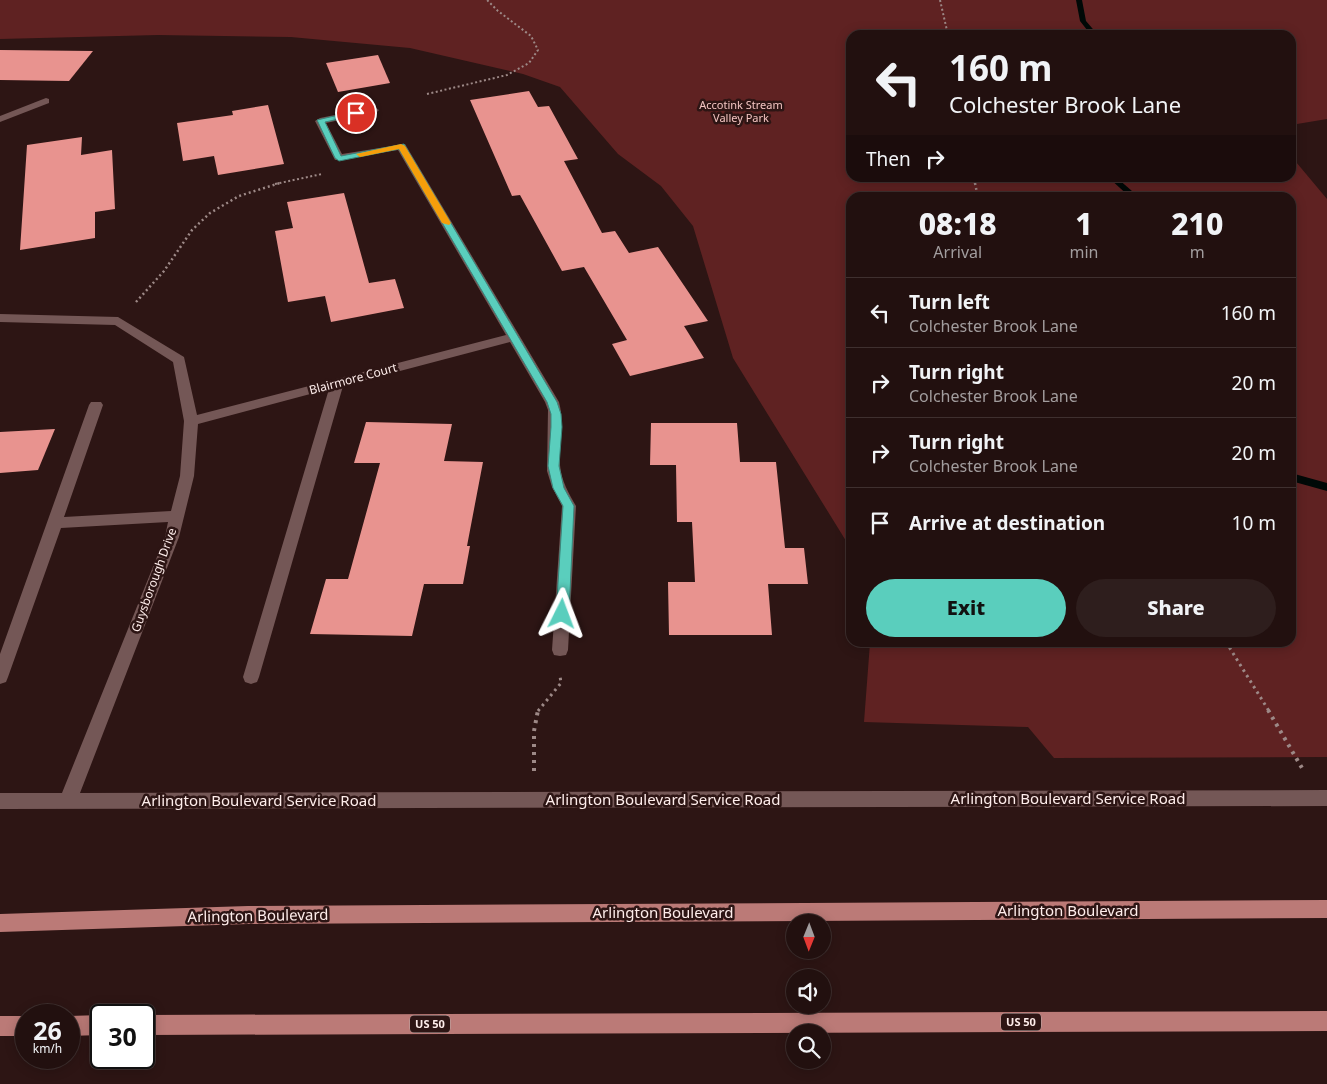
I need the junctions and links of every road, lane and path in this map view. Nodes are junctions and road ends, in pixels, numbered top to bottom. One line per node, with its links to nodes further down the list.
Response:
1 (487, 0): 4 (path)
2 (940, 0): 3 (path)
3 (947, 30)
4 (427, 94)
5 (46, 101): 7 (street)
6 (374, 110): 11 (street)
7 (0, 118)
8 (329, 173): 10 (path)
9 (0, 318): 10 (street)
10 (118, 321): 14 (street, Guysborough Drive)
11 (515, 337): 12 (street, Blairmore Court); 18 (street)
12 (337, 384): 14 (street, Blairmore Court); 20 (street)
13 (96, 405): 16 (street)
14 (191, 421): 15 (street, Guysborough Drive)
15 (177, 516): 16 (street); 23 (street, Guysborough Drive)
16 (55, 523): 19 (street)
17 (1229, 647): 22 (path)
18 (560, 650): 21 (path)
19 (0, 677)
20 (251, 677)
21 (534, 772)
22 (1322, 798): 23 (street, Arlington Boulevard Service Road)
23 (68, 801): 24 (street, Arlington Boulevard Service Road)
24 (0, 802)
25 (1327, 909): 26 (main road, Arlington Boulevard)
26 (0, 923)
27 (1327, 1021): 28 (main road, US 50)
28 (155, 1025)
29 (0, 1026): 30 (main road)
30 (15, 1026)

